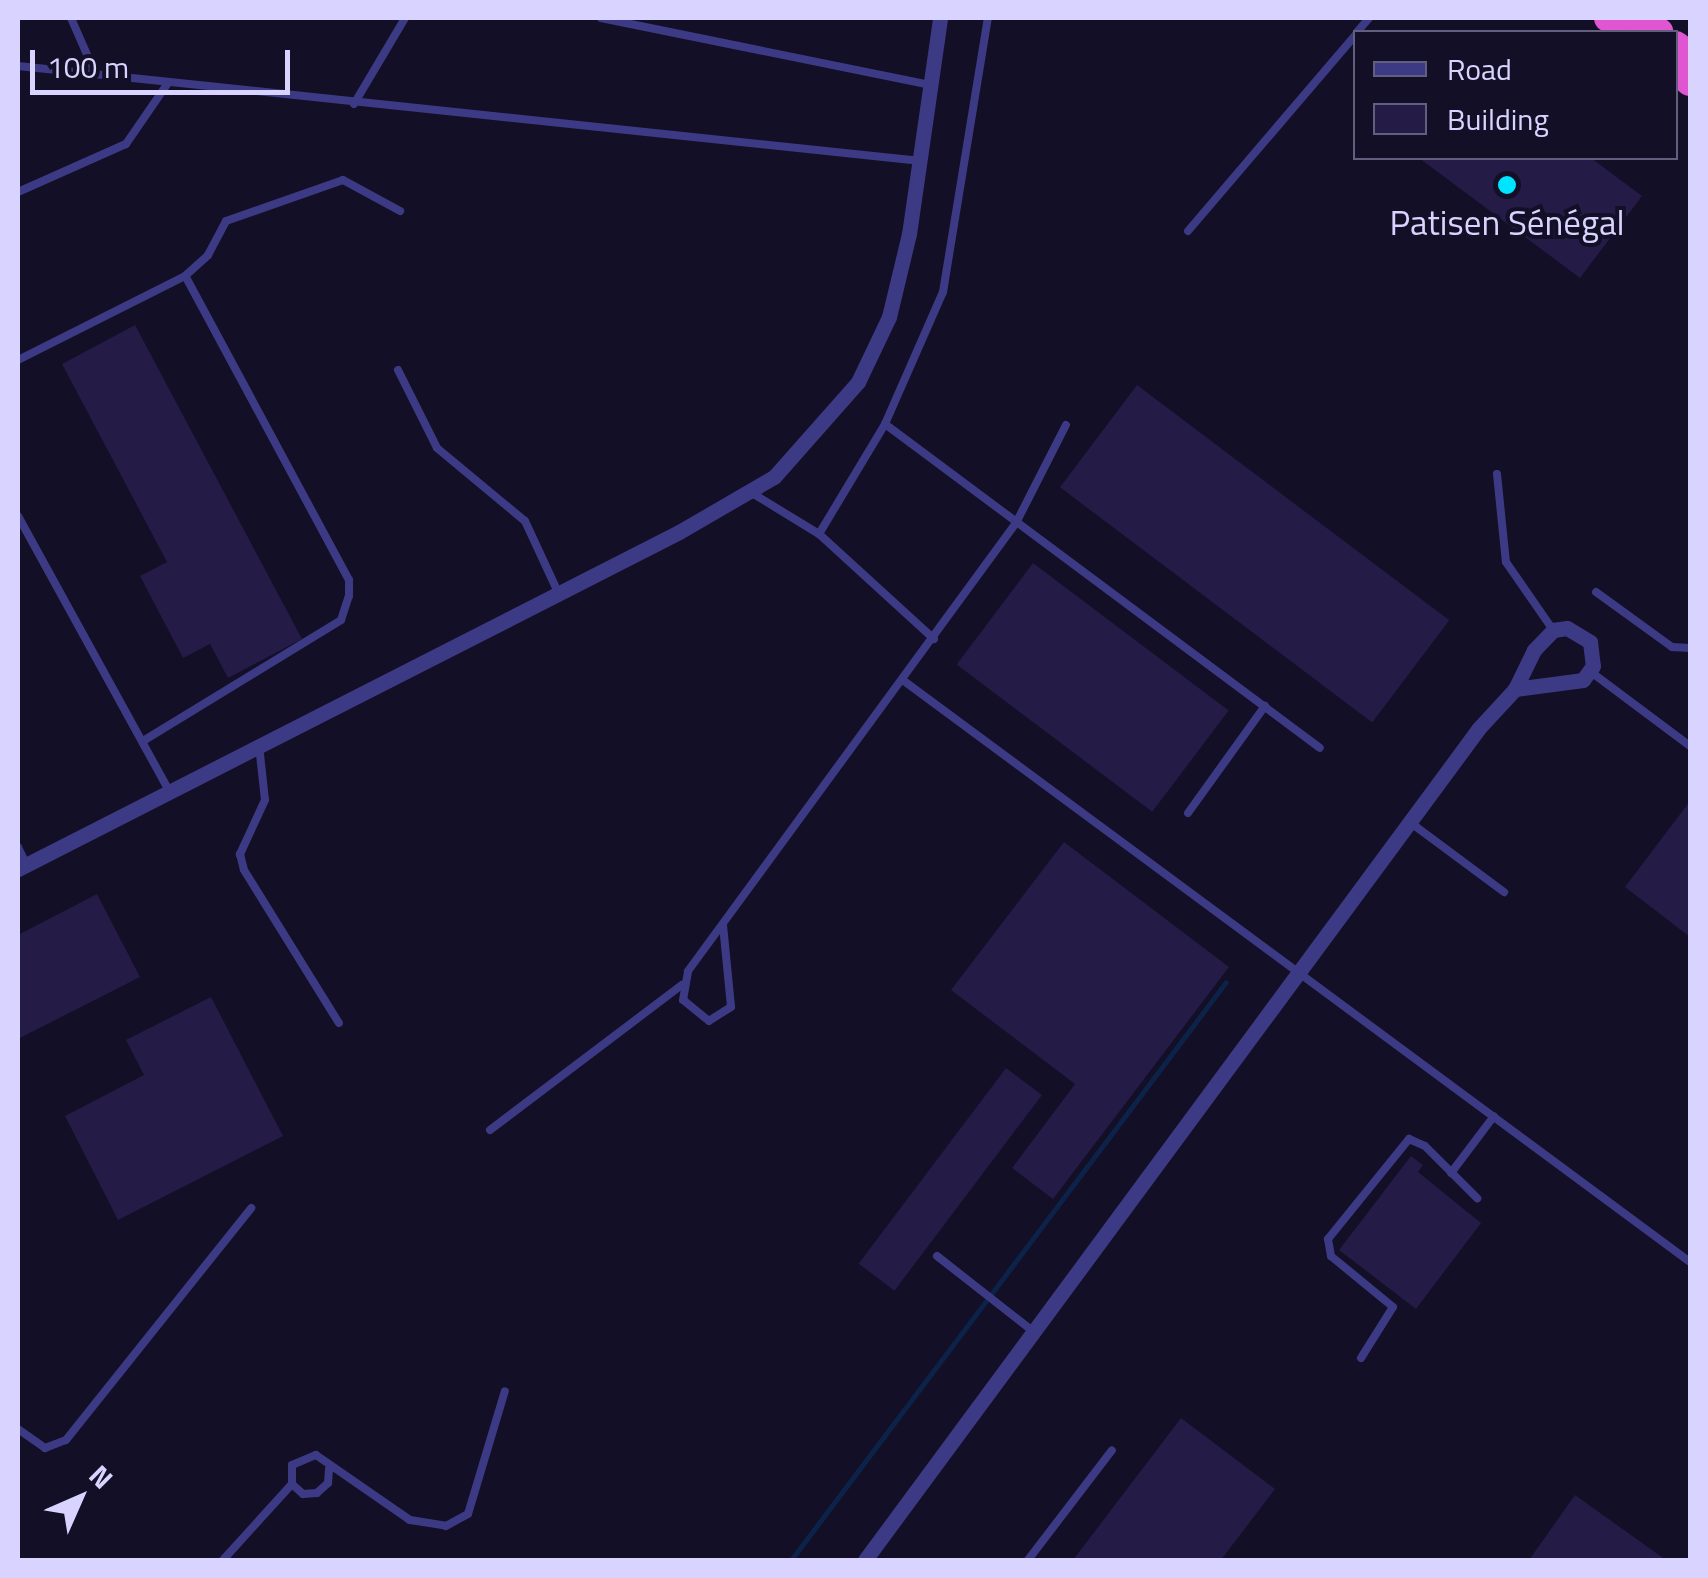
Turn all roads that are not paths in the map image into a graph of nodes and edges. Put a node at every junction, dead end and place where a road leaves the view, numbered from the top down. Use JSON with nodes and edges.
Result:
{"nodes":[{"id":1,"x":71,"y":18,"type":"edge"},
{"id":2,"x":405,"y":18,"type":"edge"},
{"id":3,"x":601,"y":18,"type":"edge"},
{"id":4,"x":940,"y":18,"type":"edge"},
{"id":5,"x":988,"y":18,"type":"edge"},
{"id":6,"x":1353,"y":37,"type":"edge"},
{"id":7,"x":18,"y":66,"type":"edge"},
{"id":8,"x":96,"y":75,"type":"junction"},
{"id":9,"x":168,"y":83,"type":"junction"},
{"id":10,"x":932,"y":85,"type":"junction"},
{"id":11,"x":354,"y":104,"type":"junction"},
{"id":12,"x":921,"y":161,"type":"junction"},
{"id":13,"x":18,"y":192,"type":"edge"},
{"id":14,"x":400,"y":211,"type":"dead end"},
{"id":15,"x":1188,"y":230,"type":"dead end"},
{"id":16,"x":185,"y":276,"type":"junction"},
{"id":17,"x":18,"y":360,"type":"edge"},
{"id":18,"x":398,"y":370,"type":"dead end"},
{"id":19,"x":884,"y":424,"type":"junction"},
{"id":20,"x":1066,"y":425,"type":"dead end"},
{"id":21,"x":1497,"y":474,"type":"dead end"},
{"id":22,"x":752,"y":492,"type":"junction"},
{"id":23,"x":18,"y":516,"type":"edge"},
{"id":24,"x":1016,"y":523,"type":"junction"},
{"id":25,"x":819,"y":534,"type":"junction"},
{"id":26,"x":558,"y":592,"type":"junction"},
{"id":27,"x":1596,"y":592,"type":"dead end"},
{"id":28,"x":1553,"y":630,"type":"junction"},
{"id":29,"x":934,"y":639,"type":"junction"},
{"id":30,"x":1690,"y":648,"type":"edge"},
{"id":31,"x":1591,"y":672,"type":"junction"},
{"id":32,"x":904,"y":681,"type":"junction"},
{"id":33,"x":1514,"y":690,"type":"junction"},
{"id":34,"x":1264,"y":706,"type":"junction"},
{"id":35,"x":143,"y":741,"type":"junction"},
{"id":36,"x":259,"y":745,"type":"junction"},
{"id":37,"x":1690,"y":746,"type":"edge"},
{"id":38,"x":1320,"y":748,"type":"dead end"},
{"id":39,"x":170,"y":792,"type":"junction"},
{"id":40,"x":1188,"y":813,"type":"dead end"},
{"id":41,"x":1410,"y":823,"type":"junction"},
{"id":42,"x":18,"y":847,"type":"edge"},
{"id":43,"x":22,"y":866,"type":"edge"},
{"id":44,"x":1504,"y":892,"type":"dead end"},
{"id":45,"x":722,"y":925,"type":"junction"},
{"id":46,"x":1298,"y":975,"type":"junction"},
{"id":47,"x":682,"y":985,"type":"junction"},
{"id":48,"x":339,"y":1022,"type":"dead end"},
{"id":49,"x":1494,"y":1116,"type":"junction"},
{"id":50,"x":490,"y":1130,"type":"dead end"},
{"id":51,"x":1451,"y":1173,"type":"junction"},
{"id":52,"x":1477,"y":1198,"type":"dead end"},
{"id":53,"x":251,"y":1208,"type":"dead end"},
{"id":54,"x":938,"y":1256,"type":"dead end"},
{"id":55,"x":1690,"y":1262,"type":"edge"},
{"id":56,"x":1034,"y":1332,"type":"junction"},
{"id":57,"x":1360,"y":1358,"type":"dead end"},
{"id":58,"x":505,"y":1391,"type":"dead end"},
{"id":59,"x":18,"y":1428,"type":"edge"},
{"id":60,"x":1112,"y":1450,"type":"dead end"},
{"id":61,"x":329,"y":1468,"type":"junction"},
{"id":62,"x":292,"y":1484,"type":"junction"},
{"id":63,"x":223,"y":1560,"type":"edge"},
{"id":64,"x":865,"y":1560,"type":"edge"},
{"id":65,"x":1028,"y":1560,"type":"edge"}],
"edges":[{"from":1,"to":8,"type":"lane"},
{"from":2,"to":11,"type":"lane"},
{"from":3,"to":10,"type":"lane"},
{"from":4,"to":10,"type":"street"},
{"from":5,"to":19,"type":"lane"},
{"from":6,"to":15,"type":"lane"},
{"from":7,"to":8,"type":"lane"},
{"from":8,"to":9,"type":"lane"},
{"from":9,"to":11,"type":"lane"},
{"from":9,"to":13,"type":"lane"},
{"from":10,"to":12,"type":"street"},
{"from":11,"to":12,"type":"lane"},
{"from":12,"to":22,"type":"street"},
{"from":14,"to":16,"type":"lane"},
{"from":16,"to":17,"type":"lane"},
{"from":16,"to":35,"type":"lane"},
{"from":18,"to":26,"type":"lane"},
{"from":19,"to":24,"type":"lane"},
{"from":19,"to":25,"type":"lane"},
{"from":20,"to":24,"type":"lane"},
{"from":21,"to":28,"type":"lane"},
{"from":22,"to":25,"type":"lane"},
{"from":22,"to":26,"type":"street"},
{"from":23,"to":35,"type":"lane"},
{"from":24,"to":29,"type":"lane"},
{"from":24,"to":34,"type":"lane"},
{"from":25,"to":29,"type":"lane"},
{"from":26,"to":36,"type":"street"},
{"from":27,"to":30,"type":"lane"},
{"from":28,"to":31,"type":"street"},
{"from":28,"to":33,"type":"street"},
{"from":29,"to":32,"type":"lane"},
{"from":31,"to":33,"type":"street"},
{"from":31,"to":37,"type":"lane"},
{"from":32,"to":45,"type":"lane"},
{"from":32,"to":46,"type":"lane"},
{"from":33,"to":41,"type":"street"},
{"from":34,"to":38,"type":"lane"},
{"from":34,"to":40,"type":"lane"},
{"from":35,"to":39,"type":"lane"},
{"from":36,"to":39,"type":"street"},
{"from":36,"to":48,"type":"lane"},
{"from":39,"to":43,"type":"street"},
{"from":41,"to":44,"type":"lane"},
{"from":41,"to":46,"type":"street"},
{"from":42,"to":43,"type":"lane"},
{"from":45,"to":47,"type":"lane"},
{"from":45,"to":47,"type":"lane"},
{"from":46,"to":49,"type":"lane"},
{"from":46,"to":56,"type":"street"},
{"from":47,"to":50,"type":"lane"},
{"from":49,"to":51,"type":"lane"},
{"from":49,"to":55,"type":"lane"},
{"from":51,"to":52,"type":"lane"},
{"from":51,"to":57,"type":"lane"},
{"from":53,"to":59,"type":"lane"},
{"from":54,"to":56,"type":"lane"},
{"from":56,"to":64,"type":"street"},
{"from":58,"to":61,"type":"lane"},
{"from":60,"to":65,"type":"lane"},
{"from":61,"to":62,"type":"lane"},
{"from":61,"to":62,"type":"lane"},
{"from":62,"to":63,"type":"lane"}]}
